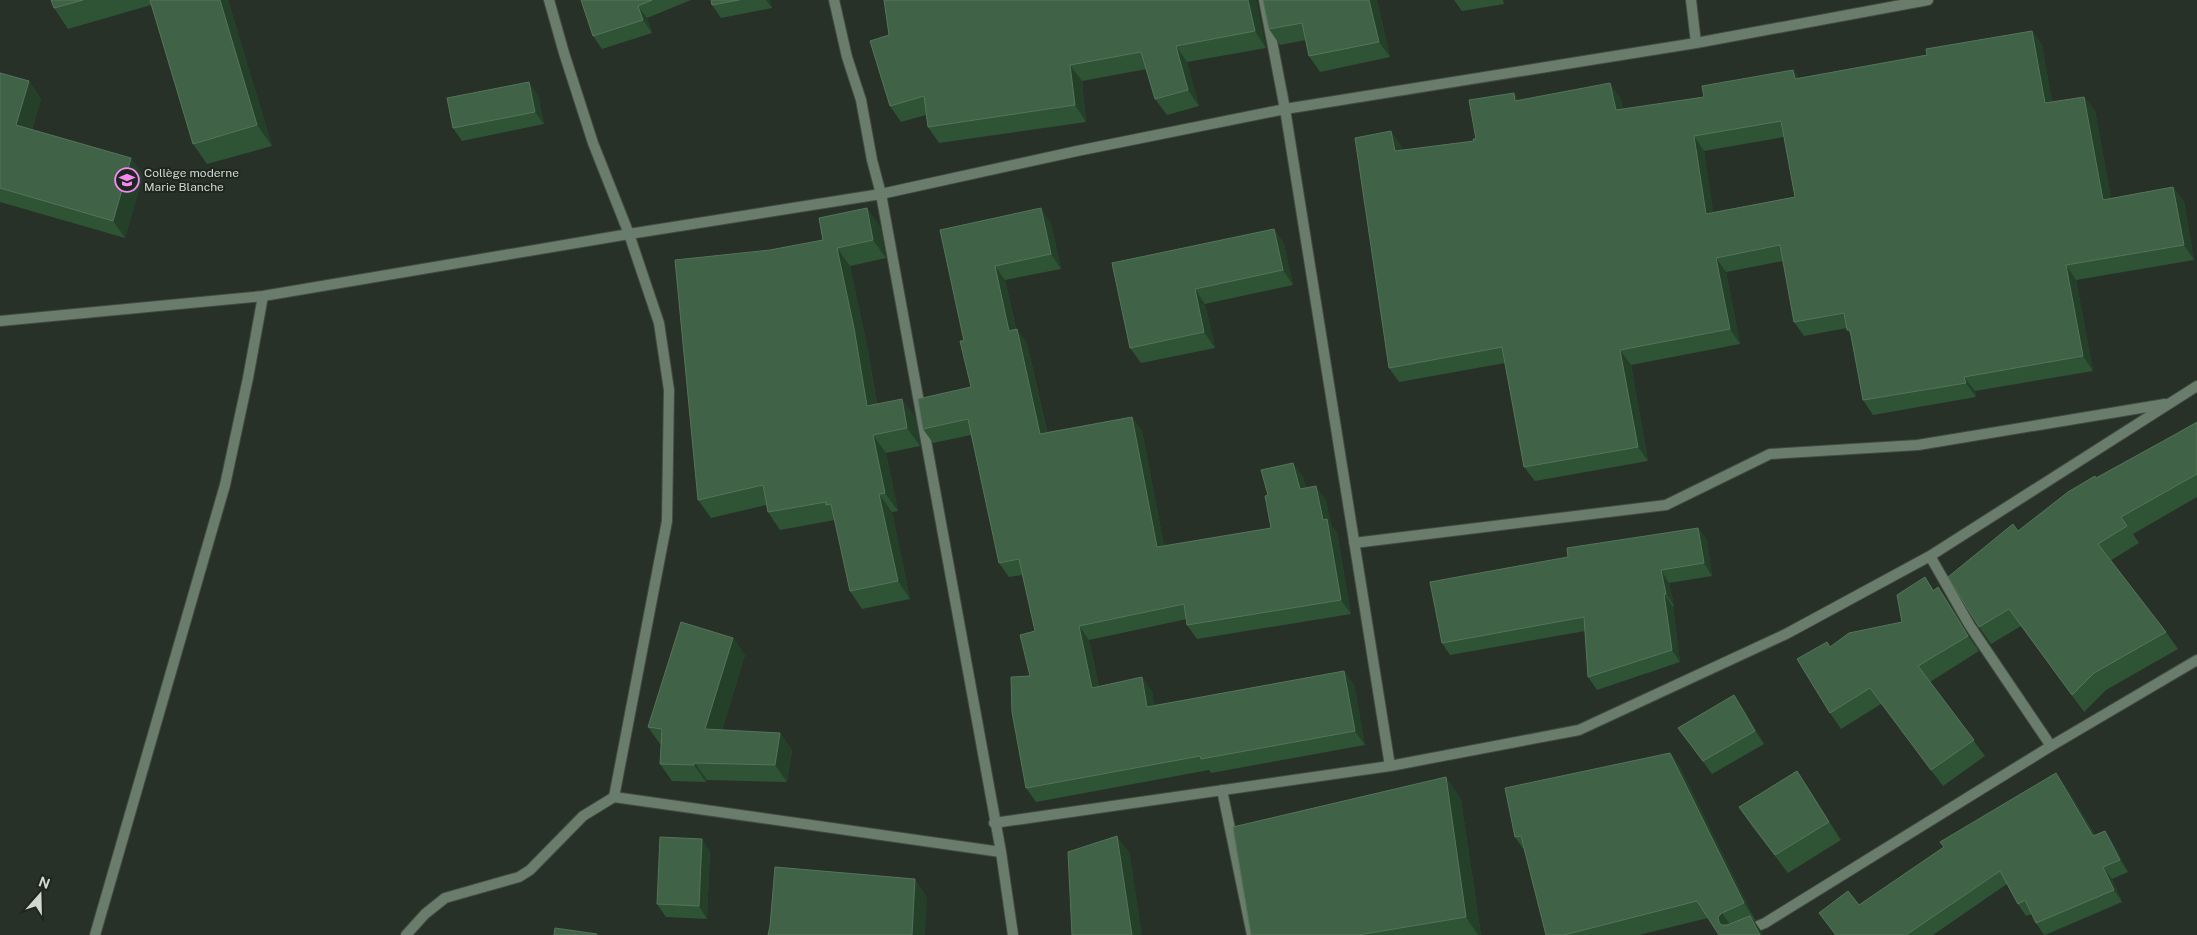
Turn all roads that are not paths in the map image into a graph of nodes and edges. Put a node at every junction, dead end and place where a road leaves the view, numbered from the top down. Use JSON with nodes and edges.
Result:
{"nodes":[{"id":1,"x":550,"y":0,"type":"edge"},
{"id":2,"x":834,"y":0,"type":"edge"},
{"id":3,"x":1264,"y":0,"type":"edge"},
{"id":4,"x":1691,"y":0,"type":"edge"},
{"id":5,"x":1928,"y":0,"type":"edge"},
{"id":6,"x":1696,"y":43,"type":"junction"},
{"id":7,"x":1285,"y":109,"type":"junction"},
{"id":8,"x":881,"y":194,"type":"junction"},
{"id":9,"x":629,"y":234,"type":"junction"},
{"id":10,"x":263,"y":296,"type":"junction"},
{"id":11,"x":0,"y":321,"type":"edge"},
{"id":12,"x":2197,"y":386,"type":"edge"},
{"id":13,"x":2170,"y":403,"type":"junction"},
{"id":14,"x":1354,"y":543,"type":"junction"},
{"id":15,"x":1930,"y":556,"type":"junction"},
{"id":16,"x":2197,"y":660,"type":"edge"},
{"id":17,"x":2051,"y":746,"type":"junction"},
{"id":18,"x":1390,"y":766,"type":"junction"},
{"id":19,"x":1222,"y":790,"type":"junction"},
{"id":20,"x":614,"y":797,"type":"junction"},
{"id":21,"x":994,"y":823,"type":"junction"},
{"id":22,"x":1001,"y":852,"type":"junction"},
{"id":23,"x":96,"y":935,"type":"edge"},
{"id":24,"x":406,"y":935,"type":"edge"},
{"id":25,"x":1014,"y":935,"type":"edge"},
{"id":26,"x":1252,"y":935,"type":"edge"},
{"id":27,"x":1736,"y":935,"type":"edge"}],
"edges":[{"from":1,"to":9,"type":"street"},
{"from":2,"to":8,"type":"street"},
{"from":3,"to":7,"type":"street"},
{"from":4,"to":6,"type":"street"},
{"from":5,"to":6,"type":"street"},
{"from":6,"to":7,"type":"street"},
{"from":7,"to":8,"type":"street"},
{"from":7,"to":14,"type":"street"},
{"from":8,"to":9,"type":"street"},
{"from":8,"to":21,"type":"street"},
{"from":9,"to":10,"type":"street"},
{"from":9,"to":20,"type":"street"},
{"from":10,"to":11,"type":"street"},
{"from":10,"to":23,"type":"street"},
{"from":12,"to":13,"type":"street"},
{"from":13,"to":14,"type":"street"},
{"from":13,"to":15,"type":"street"},
{"from":14,"to":18,"type":"street"},
{"from":15,"to":17,"type":"street"},
{"from":15,"to":18,"type":"street"},
{"from":16,"to":17,"type":"street"},
{"from":17,"to":27,"type":"street"},
{"from":18,"to":19,"type":"street"},
{"from":19,"to":21,"type":"street"},
{"from":19,"to":26,"type":"street"},
{"from":20,"to":22,"type":"street"},
{"from":20,"to":24,"type":"street"},
{"from":21,"to":22,"type":"street"},
{"from":22,"to":25,"type":"street"}]}
